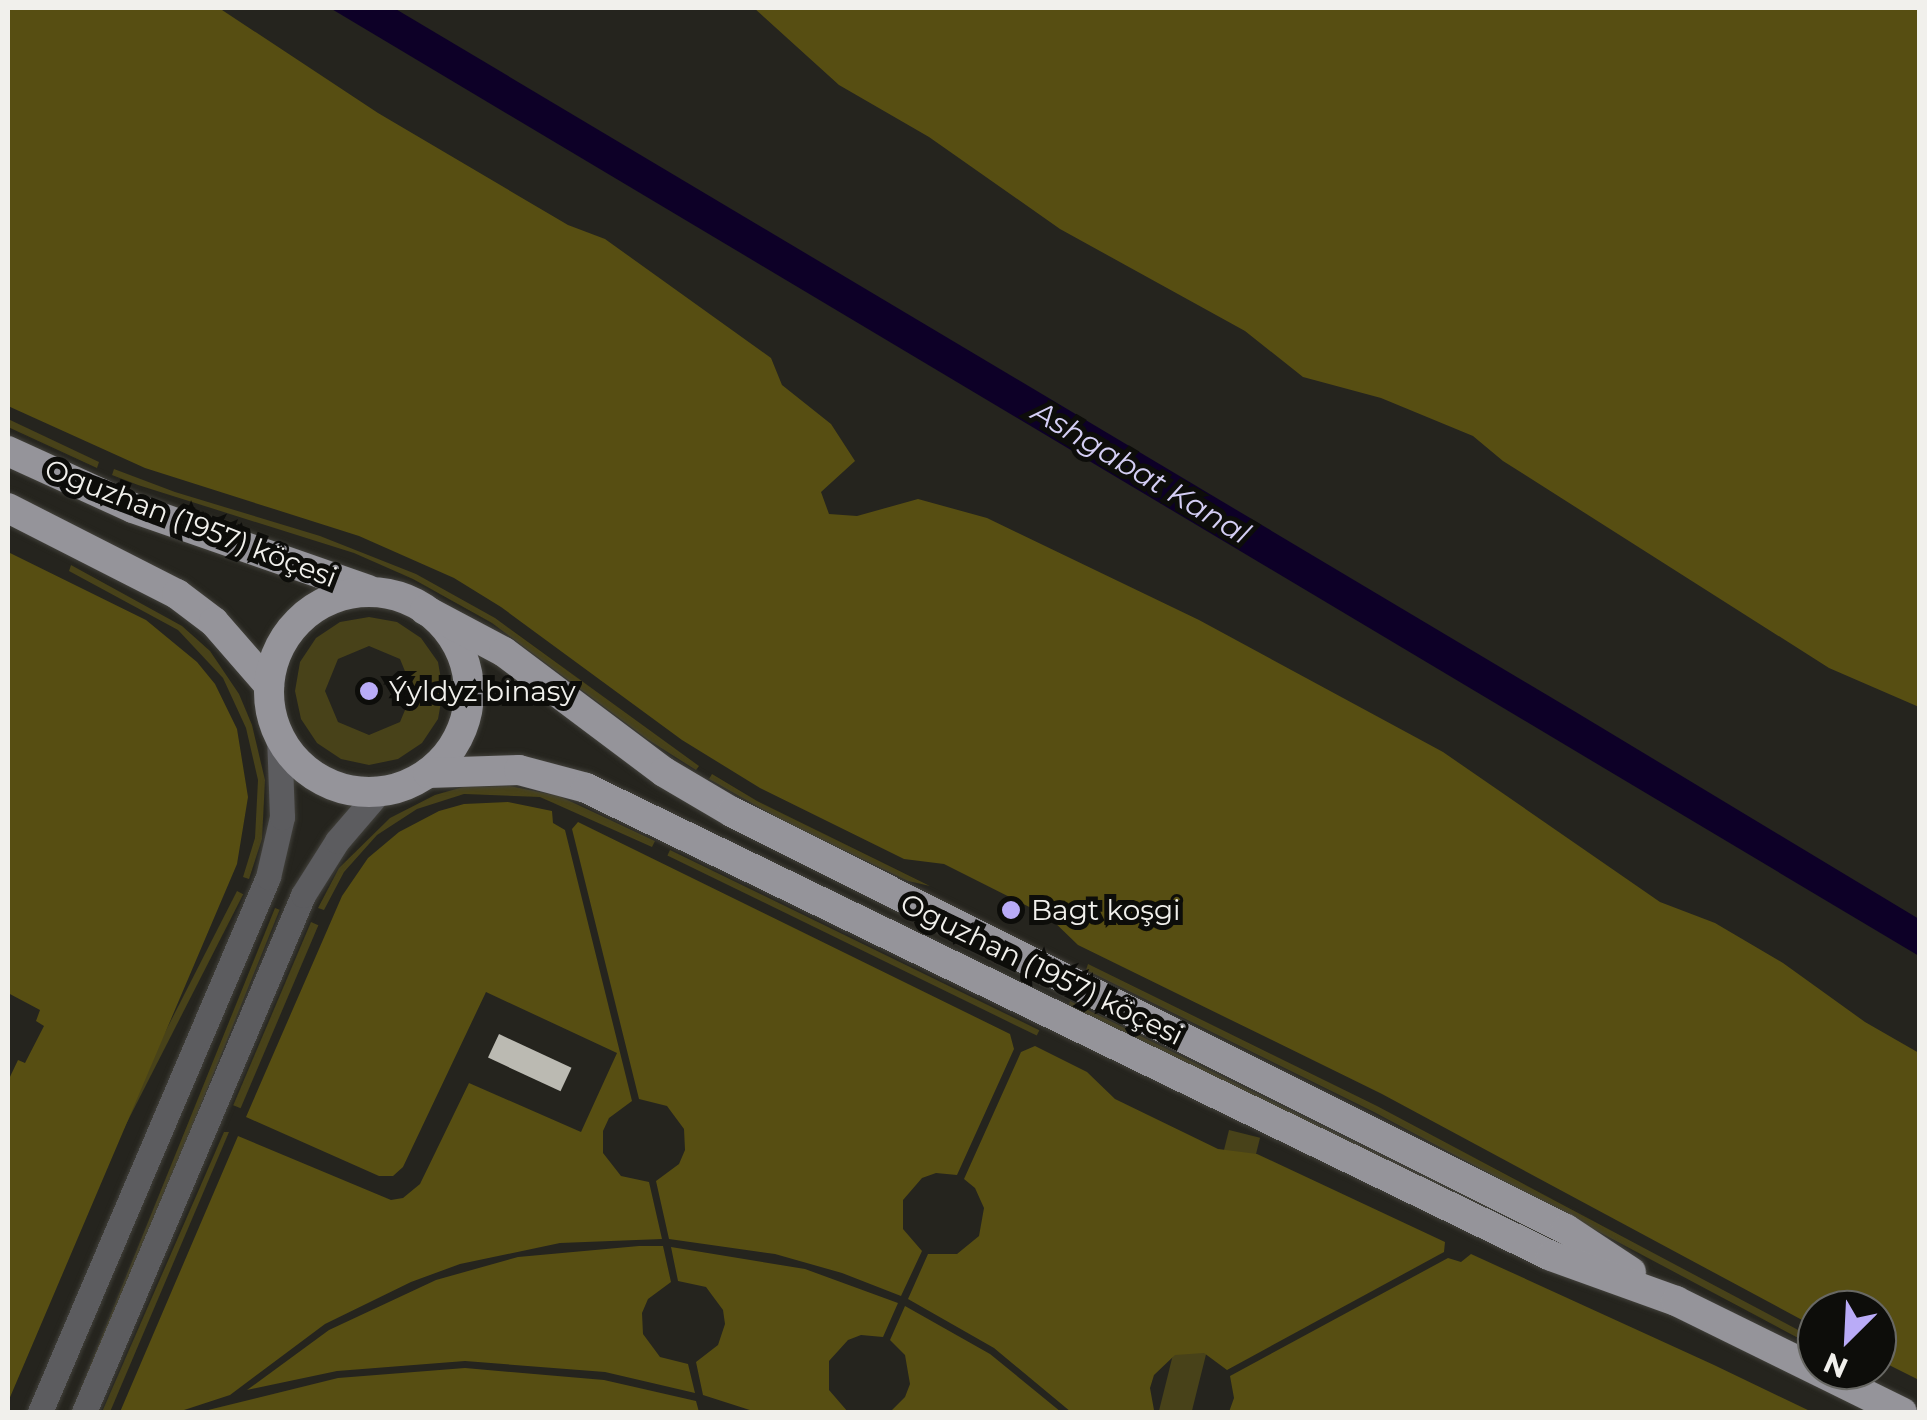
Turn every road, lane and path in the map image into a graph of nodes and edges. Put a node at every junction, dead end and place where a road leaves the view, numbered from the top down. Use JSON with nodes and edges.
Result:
{"nodes":[{"id":1,"x":8,"y":452,"type":"edge"},
{"id":2,"x":8,"y":508,"type":"edge"},
{"id":3,"x":376,"y":592,"type":"junction"},
{"id":4,"x":425,"y":610,"type":"junction"},
{"id":5,"x":269,"y":685,"type":"junction"},
{"id":6,"x":279,"y":736,"type":"junction"},
{"id":7,"x":428,"y":773,"type":"junction"},
{"id":8,"x":380,"y":791,"type":"junction"},
{"id":9,"x":1676,"y":1301,"type":"junction"},
{"id":10,"x":40,"y":1412,"type":"edge"},
{"id":11,"x":84,"y":1412,"type":"edge"},
{"id":12,"x":1902,"y":1412,"type":"edge"}],
"edges":[{"from":1,"to":3,"type":"main road","name":"Oguzhan (1957) köçesi"},
{"from":2,"to":5,"type":"main road","name":"Oguzhan (1957) köçesi"},
{"from":3,"to":4,"type":"main road","name":"Oguzhan (1957) köçesi"},
{"from":3,"to":5,"type":"main road","name":"Oguzhan (1957) köçesi"},
{"from":4,"to":7,"type":"main road","name":"Oguzhan (1957) köçesi"},
{"from":4,"to":9,"type":"main road","name":"Oguzhan (1957) köçesi"},
{"from":5,"to":6,"type":"main road"},
{"from":6,"to":8,"type":"main road","name":"Oguzhan (1957) köçesi"},
{"from":6,"to":10,"type":"street"},
{"from":7,"to":8,"type":"main road","name":"Oguzhan (1957) köçesi"},
{"from":7,"to":9,"type":"main road","name":"Oguzhan (1957) köçesi"},
{"from":8,"to":11,"type":"street"},
{"from":9,"to":12,"type":"main road","name":"Oguzhan (1957) köçesi"}]}
